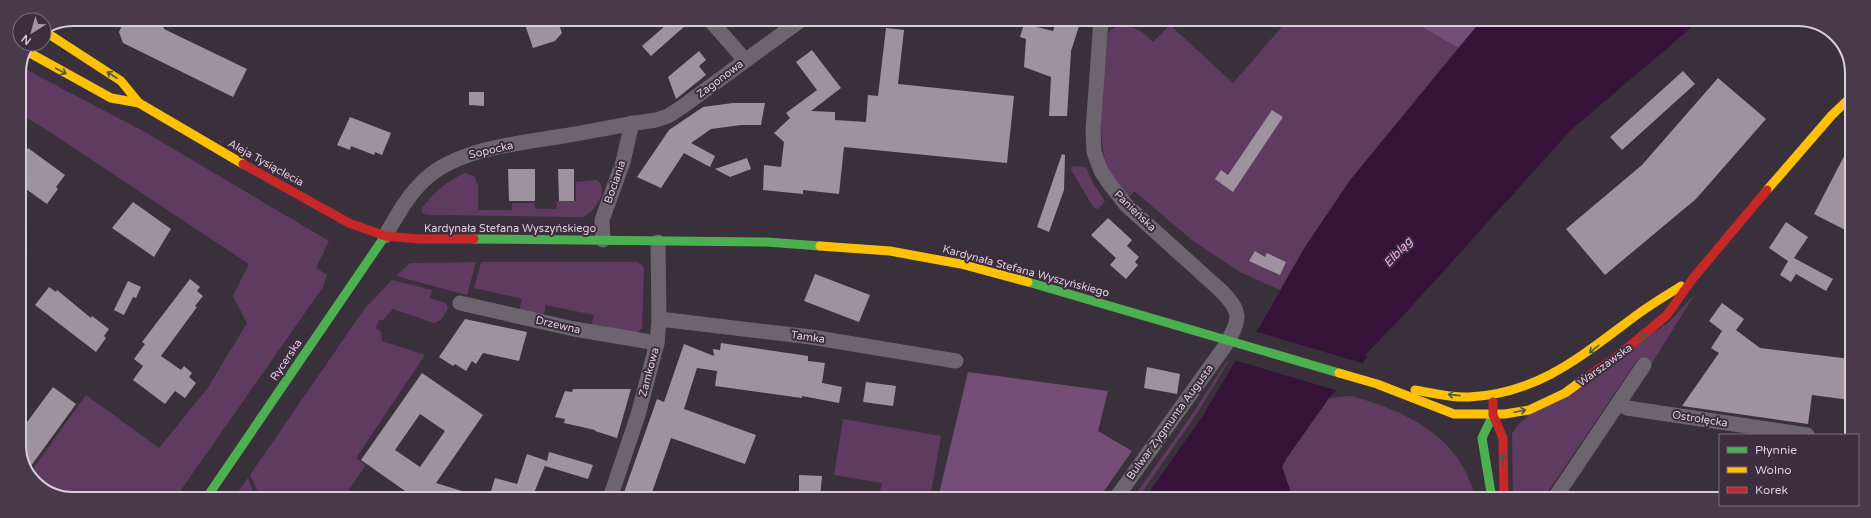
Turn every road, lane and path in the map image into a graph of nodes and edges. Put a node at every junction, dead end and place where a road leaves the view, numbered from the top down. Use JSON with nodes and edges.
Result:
{"nodes":[{"id":1,"x":715,"y":26,"type":"edge"},
{"id":2,"x":793,"y":26,"type":"edge"},
{"id":3,"x":1101,"y":26,"type":"edge"},
{"id":4,"x":52,"y":36,"type":"edge"},
{"id":5,"x":31,"y":54,"type":"edge"},
{"id":6,"x":745,"y":60,"type":"junction"},
{"id":7,"x":139,"y":103,"type":"junction"},
{"id":8,"x":1845,"y":103,"type":"edge"},
{"id":9,"x":632,"y":123,"type":"junction"},
{"id":10,"x":385,"y":236,"type":"junction"},
{"id":11,"x":603,"y":240,"type":"junction"},
{"id":12,"x":658,"y":242,"type":"junction"},
{"id":13,"x":1694,"y":277,"type":"junction"},
{"id":14,"x":460,"y":303,"type":"dead end"},
{"id":15,"x":659,"y":319,"type":"junction"},
{"id":16,"x":1219,"y":341,"type":"junction"},
{"id":17,"x":657,"y":343,"type":"junction"},
{"id":18,"x":956,"y":361,"type":"dead end"},
{"id":19,"x":1644,"y":365,"type":"dead end"},
{"id":20,"x":1377,"y":384,"type":"junction"},
{"id":21,"x":1493,"y":395,"type":"junction"},
{"id":22,"x":1619,"y":402,"type":"junction"},
{"id":23,"x":1454,"y":414,"type":"junction"},
{"id":24,"x":1493,"y":415,"type":"junction"},
{"id":25,"x":1465,"y":424,"type":"dead end"},
{"id":26,"x":1800,"y":434,"type":"edge"},
{"id":27,"x":210,"y":492,"type":"edge"},
{"id":28,"x":612,"y":492,"type":"edge"},
{"id":29,"x":1120,"y":492,"type":"edge"},
{"id":30,"x":1491,"y":492,"type":"edge"},
{"id":31,"x":1504,"y":492,"type":"edge"},
{"id":32,"x":1559,"y":492,"type":"edge"}],
"edges":[{"from":1,"to":6,"type":"street"},
{"from":2,"to":6,"type":"street","name":"Zagonowa"},
{"from":3,"to":16,"type":"street","name":"Panieńska"},
{"from":7,"to":4,"type":"main road","name":"Aleja Tysiąclecia","one_way":true},
{"from":5,"to":7,"type":"main road","name":"Aleja Tysiąclecia","one_way":true},
{"from":6,"to":9,"type":"street","name":"Zagonowa"},
{"from":7,"to":10,"type":"main road","name":"Aleja Tysiąclecia"},
{"from":8,"to":13,"type":"main road","name":"Warszawska"},
{"from":9,"to":10,"type":"street","name":"Sopocka"},
{"from":9,"to":11,"type":"street","name":"Bociania"},
{"from":10,"to":11,"type":"main road","name":"Kardynała Stefana Wyszyńskiego"},
{"from":10,"to":27,"type":"main road","name":"Rycerska"},
{"from":11,"to":12,"type":"main road","name":"Kardynała Stefana Wyszyńskiego"},
{"from":12,"to":15,"type":"street","name":"Zamkowa"},
{"from":12,"to":16,"type":"main road","name":"Kardynała Stefana Wyszyńskiego"},
{"from":13,"to":21,"type":"main road","name":"Warszawska","one_way":true},
{"from":24,"to":13,"type":"main road","name":"Warszawska","one_way":true},
{"from":14,"to":17,"type":"street","name":"Drzewna"},
{"from":15,"to":17,"type":"street","name":"Zamkowa"},
{"from":15,"to":18,"type":"street","name":"Tamka"},
{"from":16,"to":20,"type":"main road","name":"Kardynała Stefana Wyszyńskiego"},
{"from":16,"to":29,"type":"street","name":"Bulwar Zygmunta Augusta"},
{"from":17,"to":28,"type":"street","name":"Zamkowa"},
{"from":19,"to":22,"type":"street","name":"Warszawska"},
{"from":21,"to":20,"type":"main road","name":"Warszawska","one_way":true},
{"from":20,"to":23,"type":"main road","name":"Warszawska"},
{"from":21,"to":24,"type":"main road"},
{"from":22,"to":26,"type":"street","name":"Ostrołęcka"},
{"from":22,"to":32,"type":"street","name":"Warszawska"},
{"from":23,"to":24,"type":"main road","name":"Warszawska"},
{"from":23,"to":25,"type":"main road","name":"Warszawska"},
{"from":24,"to":30,"type":"main road"},
{"from":31,"to":24,"type":"main road","one_way":true}]}
